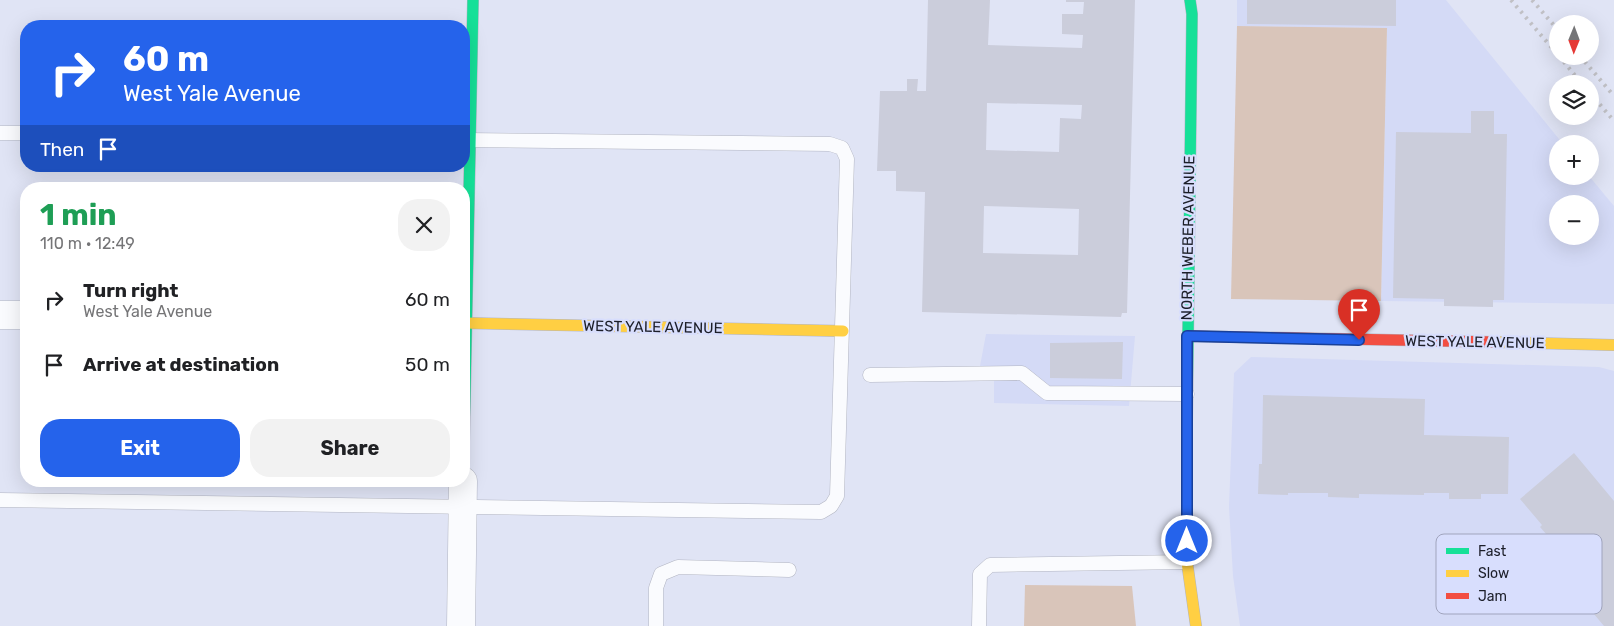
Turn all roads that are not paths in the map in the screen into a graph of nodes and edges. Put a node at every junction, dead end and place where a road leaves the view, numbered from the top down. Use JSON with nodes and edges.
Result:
{"nodes":[{"id":1,"x":473,"y":0,"type":"edge"},
{"id":2,"x":1190,"y":0,"type":"edge"},
{"id":3,"x":470,"y":70,"type":"edge"},
{"id":4,"x":0,"y":133,"type":"edge"},
{"id":5,"x":20,"y":134,"type":"edge"},
{"id":6,"x":470,"y":140,"type":"edge"},
{"id":7,"x":0,"y":315,"type":"edge"},
{"id":8,"x":20,"y":315,"type":"edge"},
{"id":9,"x":470,"y":323,"type":"edge"},
{"id":10,"x":843,"y":331,"type":"junction"},
{"id":11,"x":1187,"y":336,"type":"junction"},
{"id":12,"x":1614,"y":345,"type":"edge"},
{"id":13,"x":870,"y":375,"type":"dead end"},
{"id":14,"x":1187,"y":394,"type":"junction"},
{"id":15,"x":463,"y":494,"type":"edge"},
{"id":16,"x":0,"y":500,"type":"edge"},
{"id":17,"x":1187,"y":562,"type":"junction"},
{"id":18,"x":789,"y":570,"type":"dead end"},
{"id":19,"x":461,"y":626,"type":"edge"},
{"id":20,"x":656,"y":626,"type":"edge"},
{"id":21,"x":979,"y":626,"type":"edge"},
{"id":22,"x":1196,"y":626,"type":"edge"}],
"edges":[{"from":1,"to":3,"type":"street"},
{"from":2,"to":11,"type":"street","name":"NORTH WEBER AVENUE"},
{"from":4,"to":5,"type":"lane"},
{"from":6,"to":10,"type":"lane"},
{"from":7,"to":8,"type":"street"},
{"from":9,"to":10,"type":"street","name":"WEST YALE AVENUE"},
{"from":10,"to":15,"type":"lane"},
{"from":11,"to":12,"type":"street","name":"WEST YALE AVENUE"},
{"from":11,"to":14,"type":"street","name":"NORTH WEBER AVENUE"},
{"from":13,"to":14,"type":"lane"},
{"from":14,"to":17,"type":"street","name":"NORTH WEBER AVENUE"},
{"from":15,"to":16,"type":"lane"},
{"from":15,"to":19,"type":"street"},
{"from":17,"to":21,"type":"lane"},
{"from":17,"to":22,"type":"street","name":"NORTH WEBER AVENUE"},
{"from":18,"to":20,"type":"lane"}]}
